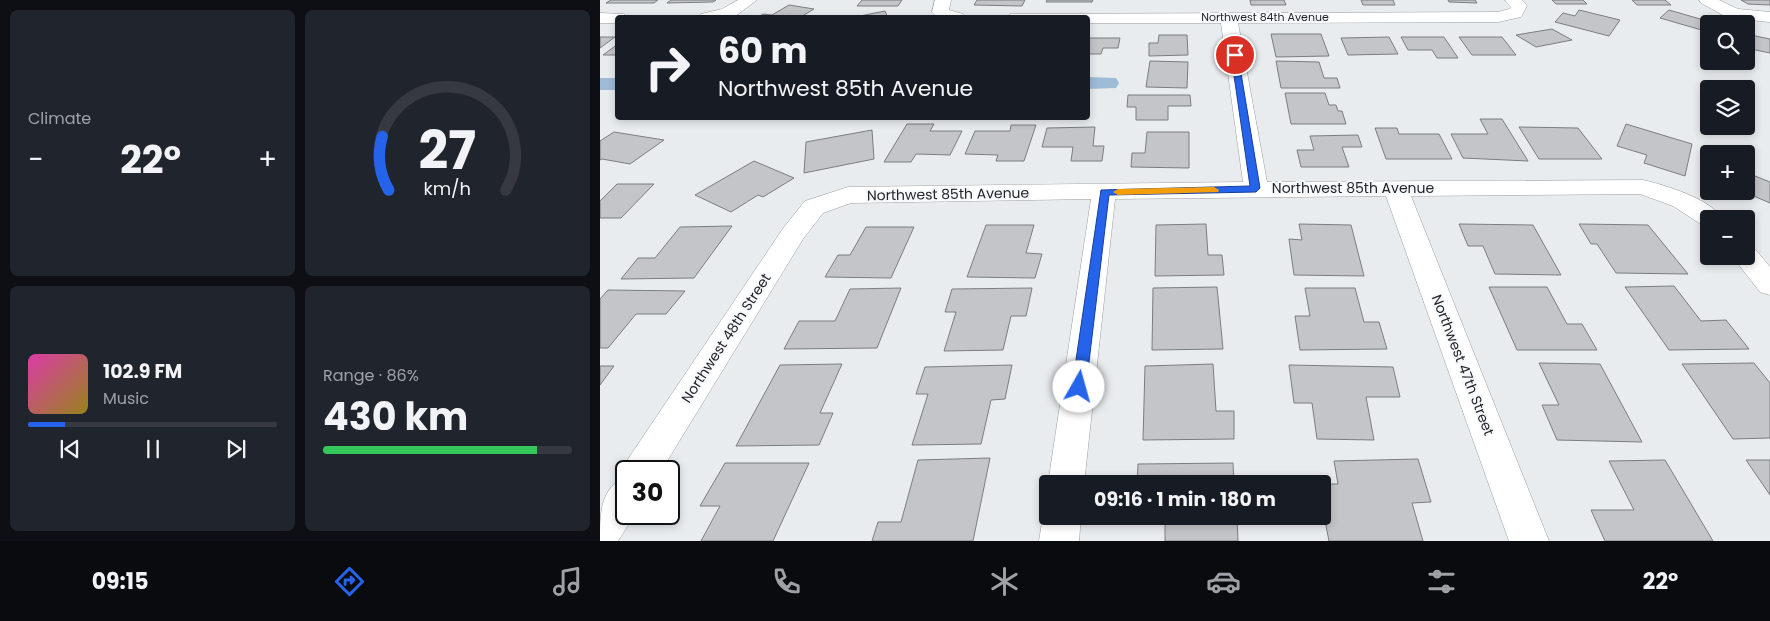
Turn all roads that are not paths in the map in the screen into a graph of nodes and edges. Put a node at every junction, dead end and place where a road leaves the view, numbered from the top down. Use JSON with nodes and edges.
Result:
{"nodes":[{"id":1,"x":749,"y":0,"type":"edge"},
{"id":2,"x":1134,"y":0,"type":"edge"},
{"id":3,"x":1325,"y":0,"type":"edge"},
{"id":4,"x":1707,"y":0,"type":"edge"},
{"id":5,"x":942,"y":6,"type":"edge"},
{"id":6,"x":1514,"y":7,"type":"edge"},
{"id":7,"x":720,"y":15,"type":"edge"},
{"id":8,"x":953,"y":15,"type":"edge"},
{"id":9,"x":1331,"y":16,"type":"junction"},
{"id":10,"x":1090,"y":17,"type":"edge"},
{"id":11,"x":1131,"y":17,"type":"junction"},
{"id":12,"x":1229,"y":17,"type":"junction"},
{"id":13,"x":1770,"y":17,"type":"edge"},
{"id":14,"x":600,"y":18,"type":"edge"},
{"id":15,"x":615,"y":18,"type":"edge"},
{"id":16,"x":1256,"y":188,"type":"junction"},
{"id":17,"x":1396,"y":188,"type":"junction"},
{"id":18,"x":1104,"y":192,"type":"junction"},
{"id":19,"x":814,"y":207,"type":"joint"},
{"id":20,"x":1700,"y":212,"type":"edge"},
{"id":21,"x":1753,"y":265,"type":"edge"},
{"id":22,"x":1770,"y":285,"type":"edge"},
{"id":23,"x":648,"y":460,"type":"edge"},
{"id":24,"x":1067,"y":475,"type":"edge"},
{"id":25,"x":615,"y":511,"type":"edge"},
{"id":26,"x":1061,"y":525,"type":"edge"},
{"id":27,"x":600,"y":535,"type":"edge"},
{"id":28,"x":1059,"y":541,"type":"edge"},
{"id":29,"x":1529,"y":541,"type":"edge"}],
"edges":[{"from":1,"to":7,"type":"street"},
{"from":2,"to":11,"type":"street"},
{"from":3,"to":9,"type":"street"},
{"from":4,"to":13,"type":"street"},
{"from":5,"to":8,"type":"street"},
{"from":6,"to":9,"type":"street","name":"Northwest 84th Avenue"},
{"from":9,"to":12,"type":"street","name":"Northwest 84th Avenue"},
{"from":10,"to":11,"type":"street","name":"Northwest 84th Avenue"},
{"from":11,"to":12,"type":"street","name":"Northwest 84th Avenue"},
{"from":12,"to":16,"type":"street"},
{"from":14,"to":15,"type":"street"},
{"from":16,"to":17,"type":"street","name":"Northwest 85th Avenue"},
{"from":16,"to":18,"type":"street","name":"Northwest 85th Avenue"},
{"from":17,"to":20,"type":"street","name":"Northwest 85th Avenue"},
{"from":17,"to":29,"type":"street","name":"Northwest 47th Street"},
{"from":18,"to":19,"type":"street","name":"Northwest 85th Avenue"},
{"from":18,"to":24,"type":"street"},
{"from":19,"to":23,"type":"street","name":"Northwest 48th Street"},
{"from":21,"to":22,"type":"street"},
{"from":25,"to":27,"type":"street"},
{"from":26,"to":28,"type":"street"}]}
